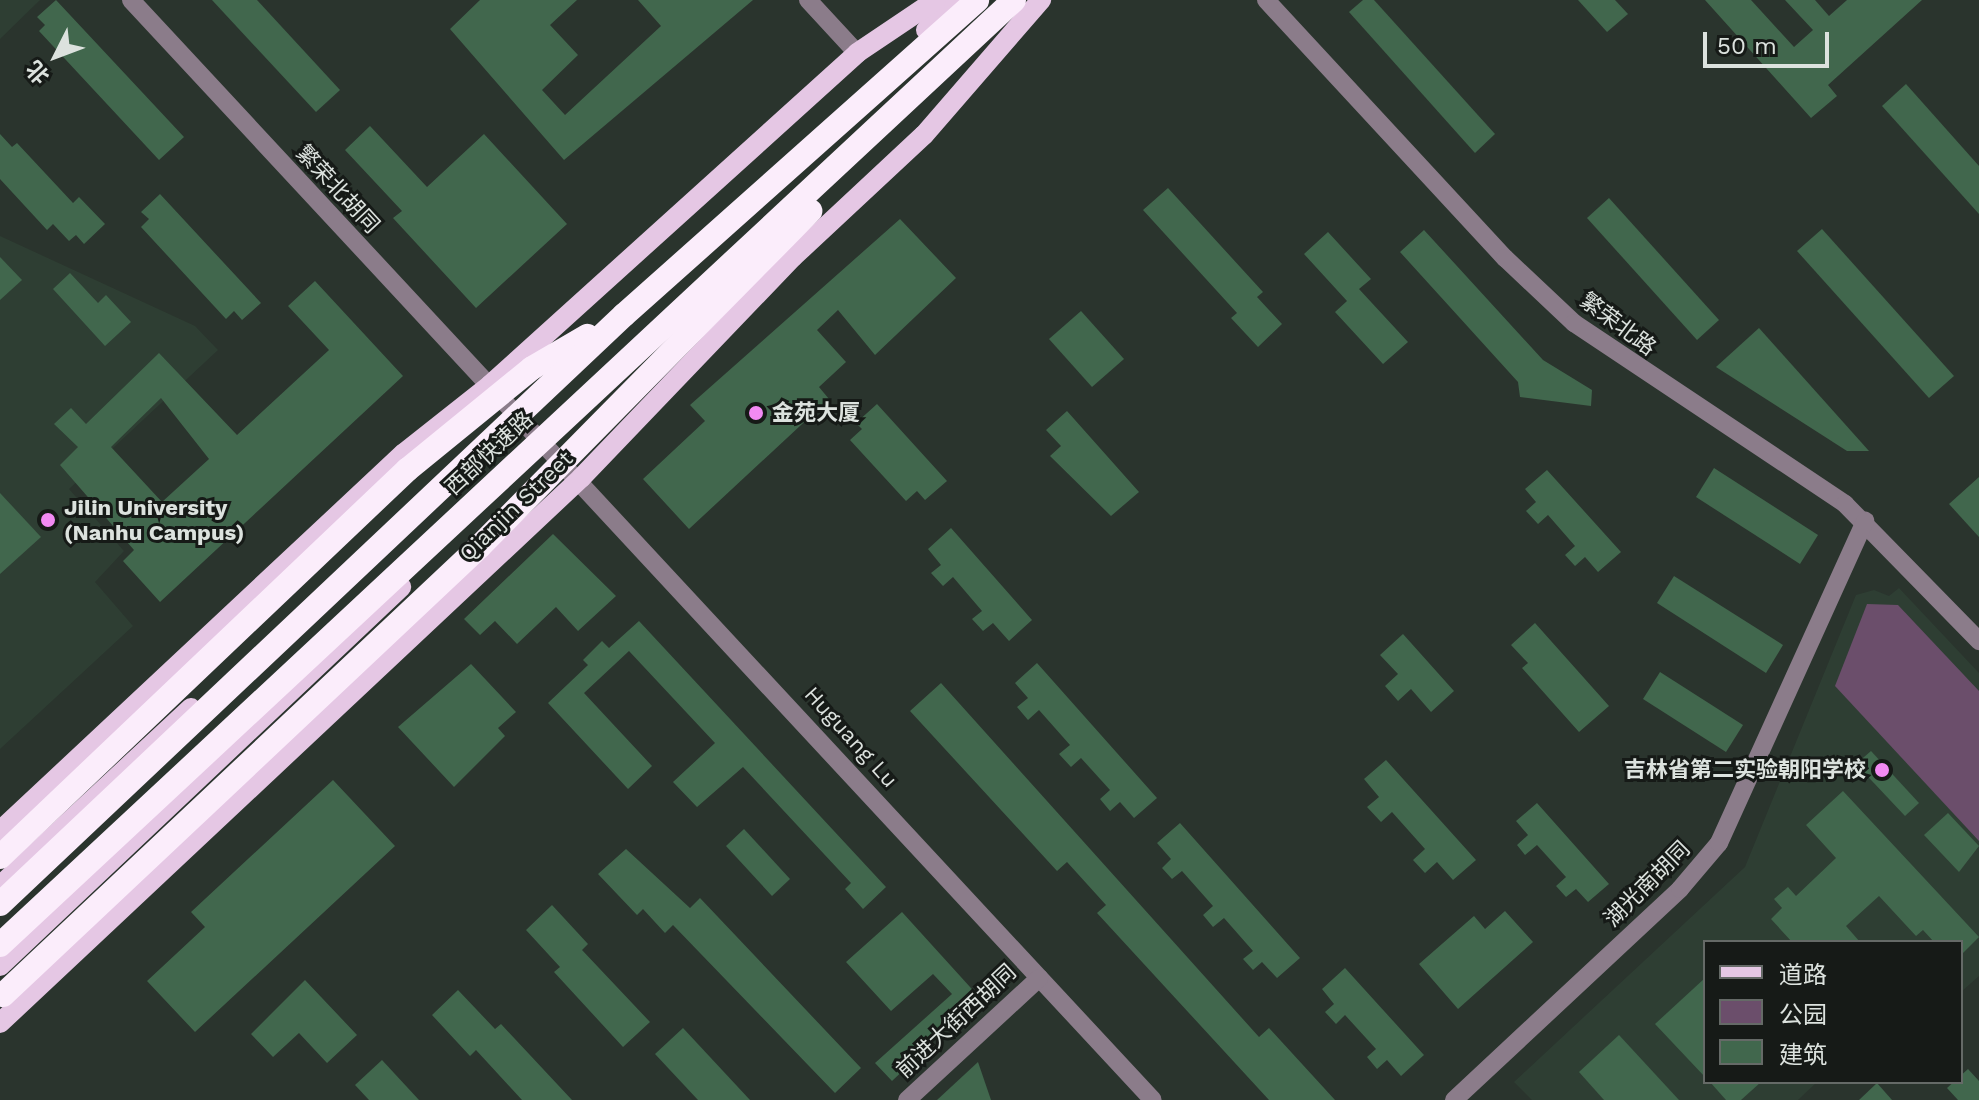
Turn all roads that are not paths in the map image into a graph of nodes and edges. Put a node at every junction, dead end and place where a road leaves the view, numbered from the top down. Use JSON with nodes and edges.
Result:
{"nodes":[{"id":1,"x":131,"y":0,"type":"edge"},
{"id":2,"x":808,"y":0,"type":"edge"},
{"id":3,"x":936,"y":0,"type":"edge"},
{"id":4,"x":958,"y":0,"type":"edge"},
{"id":5,"x":977,"y":0,"type":"edge"},
{"id":6,"x":1014,"y":0,"type":"edge"},
{"id":7,"x":1038,"y":0,"type":"edge"},
{"id":8,"x":1266,"y":0,"type":"edge"},
{"id":9,"x":857,"y":53,"type":"junction"},
{"id":10,"x":949,"y":61,"type":"junction"},
{"id":11,"x":624,"y":315,"type":"junction"},
{"id":12,"x":490,"y":385,"type":"junction"},
{"id":13,"x":512,"y":408,"type":"junction"},
{"id":14,"x":549,"y":446,"type":"junction"},
{"id":15,"x":581,"y":478,"type":"junction"},
{"id":16,"x":1865,"y":521,"type":"junction"},
{"id":17,"x":1979,"y":641,"type":"edge"},
{"id":18,"x":0,"y":831,"type":"edge"},
{"id":19,"x":0,"y":857,"type":"edge"},
{"id":20,"x":0,"y":886,"type":"edge"},
{"id":21,"x":0,"y":904,"type":"edge"},
{"id":22,"x":0,"y":945,"type":"edge"},
{"id":23,"x":0,"y":966,"type":"edge"},
{"id":24,"x":1039,"y":978,"type":"junction"},
{"id":25,"x":3,"y":995,"type":"dead end"},
{"id":26,"x":0,"y":1023,"type":"edge"},
{"id":27,"x":907,"y":1100,"type":"edge"},
{"id":28,"x":1153,"y":1100,"type":"edge"},
{"id":29,"x":1454,"y":1100,"type":"edge"}],
"edges":[{"from":1,"to":12,"type":"street","name":"繁荣北胡同"},
{"from":2,"to":9,"type":"street"},
{"from":3,"to":9,"type":"main road"},
{"from":4,"to":13,"type":"main road"},
{"from":5,"to":11,"type":"highway","name":"西部快速路","bridge":true},
{"from":6,"to":10,"type":"highway","name":"西部快速路","bridge":true},
{"from":7,"to":14,"type":"main road","name":"Qianjin Street"},
{"from":7,"to":15,"type":"main road","name":"Qianjin Street"},
{"from":8,"to":16,"type":"street","name":"繁荣北路"},
{"from":9,"to":12,"type":"main road"},
{"from":10,"to":22,"type":"highway","name":"西部快速路","bridge":true},
{"from":10,"to":25,"type":"highway","bridge":true},
{"from":11,"to":19,"type":"highway","bridge":true},
{"from":11,"to":21,"type":"highway","name":"西部快速路","bridge":true},
{"from":12,"to":13,"type":"street","name":"繁荣北胡同"},
{"from":12,"to":18,"type":"main road"},
{"from":13,"to":14,"type":"street","name":"Huguang Lu"},
{"from":13,"to":20,"type":"main road"},
{"from":14,"to":15,"type":"street","name":"Huguang Lu"},
{"from":14,"to":23,"type":"main road","name":"Qianjin Street"},
{"from":15,"to":24,"type":"street","name":"Huguang Lu"},
{"from":15,"to":26,"type":"main road","name":"Qianjin Street"},
{"from":16,"to":17,"type":"street","name":"繁荣北路"},
{"from":16,"to":29,"type":"street","name":"湖光南胡同"},
{"from":24,"to":27,"type":"street","name":"前进大街西胡同"},
{"from":24,"to":28,"type":"street","name":"Huguang Lu"}]}
